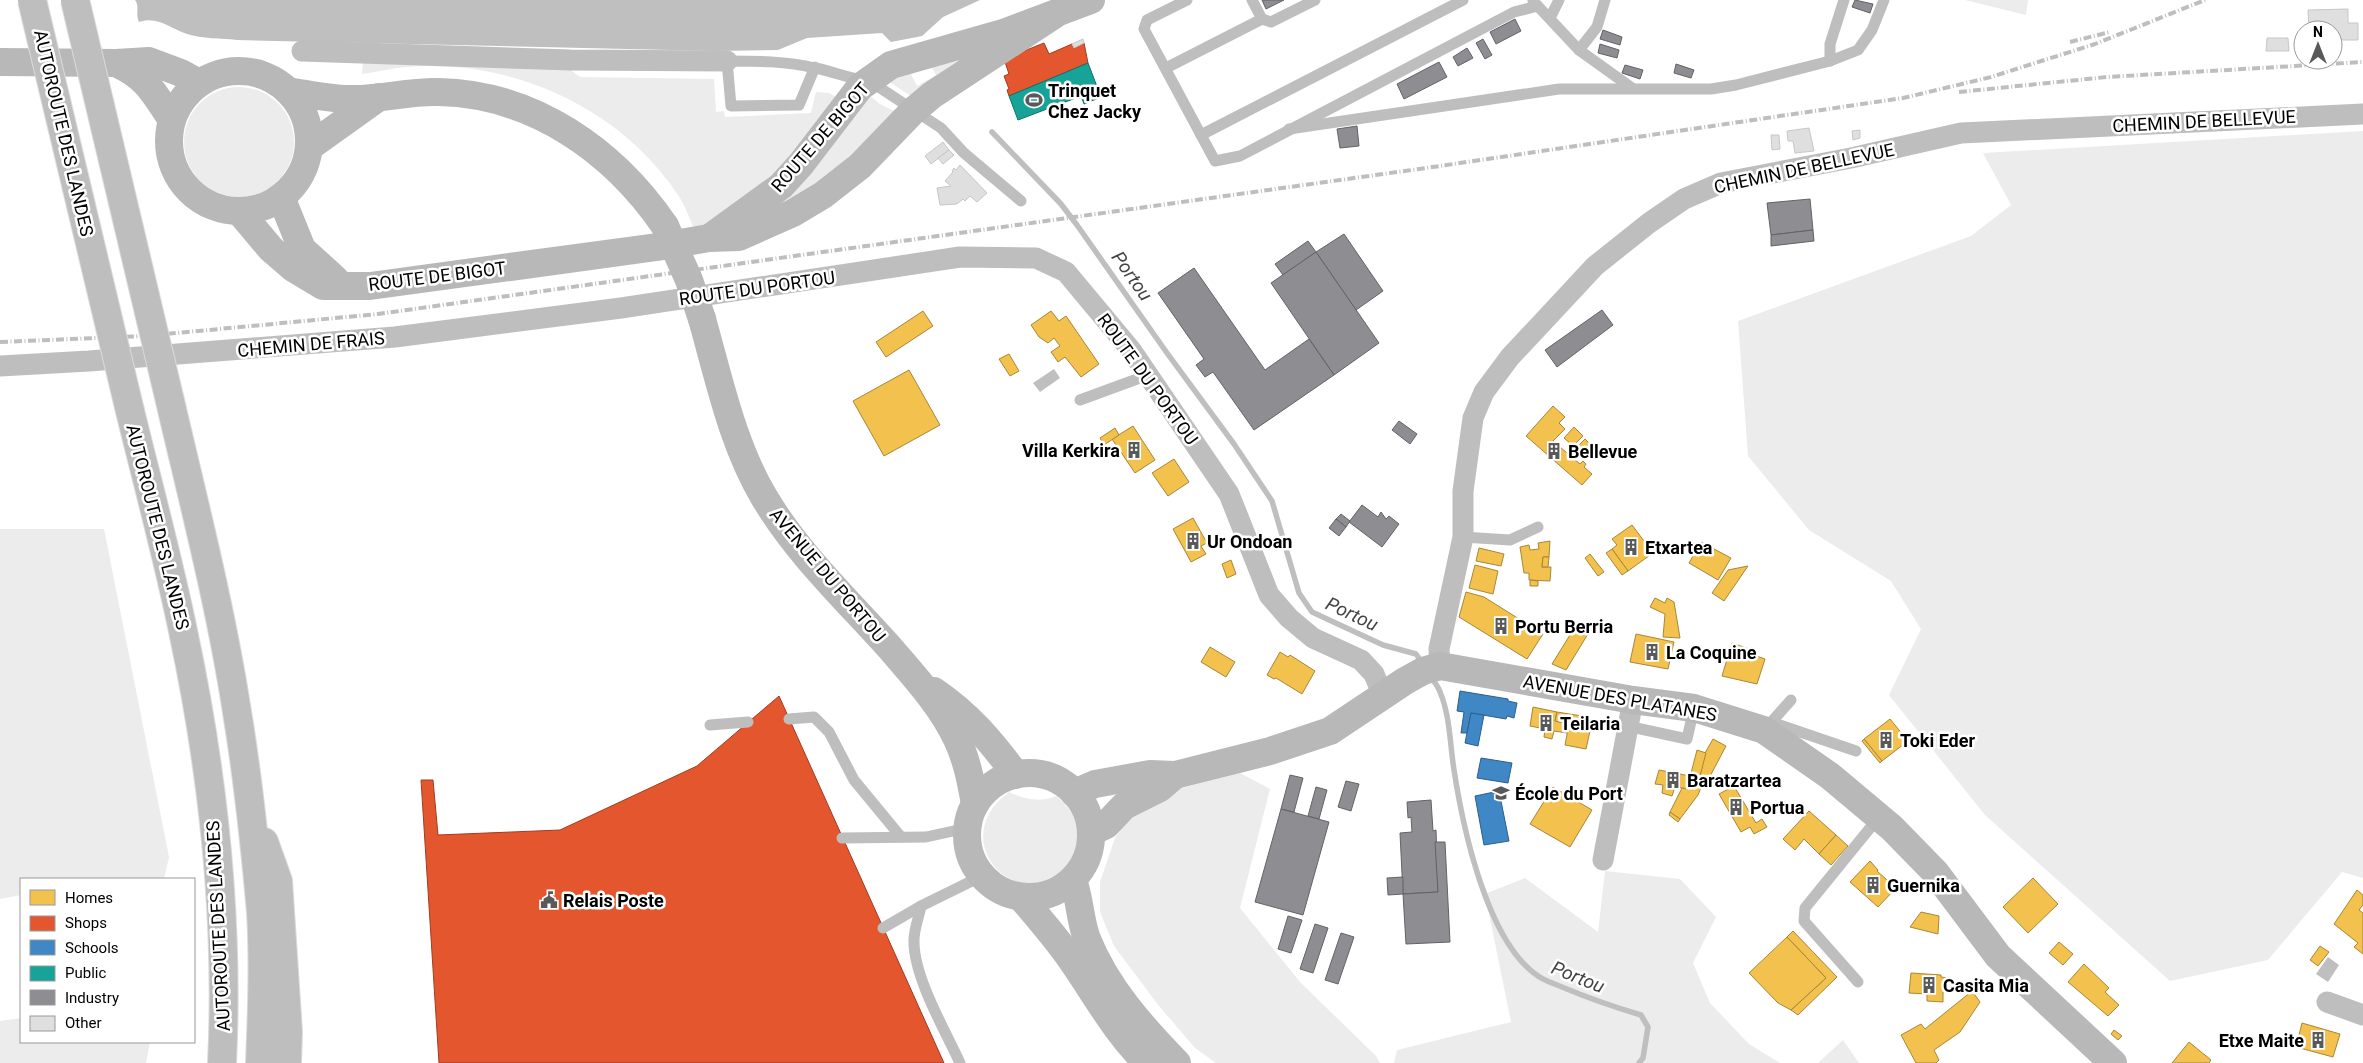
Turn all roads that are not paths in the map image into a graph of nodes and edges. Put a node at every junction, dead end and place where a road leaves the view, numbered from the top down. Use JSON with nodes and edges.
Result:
{"nodes":[{"id":1,"x":32,"y":0,"type":"edge"},
{"id":2,"x":75,"y":0,"type":"edge"},
{"id":3,"x":1091,"y":0,"type":"edge"},
{"id":4,"x":1187,"y":0,"type":"edge"},
{"id":5,"x":1252,"y":0,"type":"edge"},
{"id":6,"x":1315,"y":0,"type":"edge"},
{"id":7,"x":1463,"y":0,"type":"edge"},
{"id":8,"x":1559,"y":0,"type":"edge"},
{"id":9,"x":1605,"y":0,"type":"edge"},
{"id":10,"x":1844,"y":0,"type":"edge"},
{"id":11,"x":1884,"y":0,"type":"edge"},
{"id":12,"x":1535,"y":3,"type":"edge"},
{"id":13,"x":1054,"y":15,"type":"junction"},
{"id":14,"x":1262,"y":18,"type":"junction"},
{"id":15,"x":1550,"y":18,"type":"junction"},
{"id":16,"x":1579,"y":50,"type":"junction"},
{"id":17,"x":302,"y":52,"type":"dead end"},
{"id":18,"x":726,"y":61,"type":"junction"},
{"id":19,"x":1830,"y":61,"type":"junction"},
{"id":20,"x":0,"y":62,"type":"edge"},
{"id":21,"x":116,"y":63,"type":"junction"},
{"id":22,"x":815,"y":67,"type":"junction"},
{"id":23,"x":1166,"y":68,"type":"junction"},
{"id":24,"x":868,"y":80,"type":"junction"},
{"id":25,"x":199,"y":83,"type":"junction"},
{"id":26,"x":1632,"y":88,"type":"junction"},
{"id":27,"x":288,"y":91,"type":"junction"},
{"id":28,"x":379,"y":97,"type":"junction"},
{"id":29,"x":913,"y":111,"type":"junction"},
{"id":30,"x":2363,"y":114,"type":"edge"},
{"id":31,"x":172,"y":120,"type":"junction"},
{"id":32,"x":1289,"y":129,"type":"junction"},
{"id":33,"x":1201,"y":135,"type":"junction"},
{"id":34,"x":309,"y":147,"type":"junction"},
{"id":35,"x":281,"y":197,"type":"junction"},
{"id":36,"x":1020,"y":202,"type":"dead end"},
{"id":37,"x":239,"y":211,"type":"junction"},
{"id":38,"x":709,"y":238,"type":"junction"},
{"id":39,"x":344,"y":286,"type":"junction"},
{"id":40,"x":621,"y":308,"type":"joint"},
{"id":41,"x":0,"y":366,"type":"edge"},
{"id":42,"x":1148,"y":375,"type":"junction"},
{"id":43,"x":1080,"y":400,"type":"dead end"},
{"id":44,"x":1538,"y":527,"type":"dead end"},
{"id":45,"x":1463,"y":537,"type":"junction"},
{"id":46,"x":1440,"y":666,"type":"junction"},
{"id":47,"x":919,"y":681,"type":"junction"},
{"id":48,"x":1383,"y":696,"type":"junction"},
{"id":49,"x":1633,"y":700,"type":"junction"},
{"id":50,"x":1792,"y":700,"type":"dead end"},
{"id":51,"x":1694,"y":708,"type":"junction"},
{"id":52,"x":789,"y":719,"type":"dead end"},
{"id":53,"x":748,"y":722,"type":"dead end"},
{"id":54,"x":710,"y":725,"type":"dead end"},
{"id":55,"x":1627,"y":726,"type":"junction"},
{"id":56,"x":1768,"y":726,"type":"junction"},
{"id":57,"x":1856,"y":752,"type":"dead end"},
{"id":58,"x":1016,"y":775,"type":"junction"},
{"id":59,"x":1175,"y":775,"type":"junction"},
{"id":60,"x":1074,"y":793,"type":"junction"},
{"id":61,"x":251,"y":807,"type":"junction"},
{"id":62,"x":971,"y":816,"type":"junction"},
{"id":63,"x":1879,"y":817,"type":"junction"},
{"id":64,"x":1091,"y":832,"type":"junction"},
{"id":65,"x":901,"y":837,"type":"junction"},
{"id":66,"x":842,"y":838,"type":"dead end"},
{"id":67,"x":1603,"y":860,"type":"dead end"},
{"id":68,"x":982,"y":876,"type":"junction"},
{"id":69,"x":1073,"y":880,"type":"junction"},
{"id":70,"x":1021,"y":897,"type":"junction"},
{"id":71,"x":921,"y":906,"type":"junction"},
{"id":72,"x":883,"y":928,"type":"dead end"},
{"id":73,"x":1858,"y":982,"type":"dead end"},
{"id":74,"x":2327,"y":1002,"type":"dead end"},
{"id":75,"x":2363,"y":1015,"type":"edge"},
{"id":76,"x":222,"y":1063,"type":"edge"},
{"id":77,"x":260,"y":1063,"type":"edge"},
{"id":78,"x":287,"y":1063,"type":"edge"},
{"id":79,"x":960,"y":1063,"type":"edge"},
{"id":80,"x":1147,"y":1063,"type":"edge"},
{"id":81,"x":1177,"y":1063,"type":"edge"},
{"id":82,"x":2113,"y":1063,"type":"edge"}],
"edges":[{"from":1,"to":76,"type":"highway","name":"AUTOROUTE DES LANDES","bridge":true},
{"from":2,"to":61,"type":"highway","bridge":true},
{"from":3,"to":13,"type":"main road","name":"ROUTE DE BIGOT"},
{"from":4,"to":23,"type":"lane"},
{"from":5,"to":14,"type":"lane"},
{"from":6,"to":14,"type":"lane"},
{"from":7,"to":33,"type":"lane"},
{"from":8,"to":15,"type":"lane"},
{"from":9,"to":16,"type":"lane"},
{"from":10,"to":19,"type":"lane"},
{"from":11,"to":19,"type":"lane"},
{"from":12,"to":15,"type":"lane"},
{"from":12,"to":32,"type":"lane"},
{"from":13,"to":24,"type":"main road","name":"ROUTE DE BIGOT"},
{"from":13,"to":29,"type":"main road","name":"ROUTE DE BIGOT"},
{"from":14,"to":23,"type":"lane"},
{"from":15,"to":16,"type":"lane"},
{"from":16,"to":26,"type":"lane"},
{"from":17,"to":18,"type":"street"},
{"from":18,"to":22,"type":"lane"},
{"from":18,"to":22,"type":"lane"},
{"from":19,"to":26,"type":"lane"},
{"from":20,"to":21,"type":"main road"},
{"from":21,"to":25,"type":"main road"},
{"from":21,"to":31,"type":"main road"},
{"from":22,"to":24,"type":"lane"},
{"from":23,"to":33,"type":"lane"},
{"from":24,"to":29,"type":"lane"},
{"from":24,"to":38,"type":"main road","name":"ROUTE DE BIGOT"},
{"from":25,"to":27,"type":"main road"},
{"from":25,"to":31,"type":"main road"},
{"from":26,"to":32,"type":"lane"},
{"from":27,"to":28,"type":"main road","name":"AVENUE DU PORTOU"},
{"from":27,"to":34,"type":"main road"},
{"from":28,"to":34,"type":"main road"},
{"from":28,"to":47,"type":"main road","name":"AVENUE DU PORTOU","bridge":true},
{"from":29,"to":36,"type":"lane"},
{"from":29,"to":38,"type":"main road","name":"ROUTE DE BIGOT"},
{"from":30,"to":45,"type":"street","name":"CHEMIN DE BELLEVUE"},
{"from":31,"to":37,"type":"main road"},
{"from":32,"to":33,"type":"lane"},
{"from":34,"to":35,"type":"main road"},
{"from":35,"to":37,"type":"main road"},
{"from":35,"to":39,"type":"main road","name":"ROUTE DE BIGOT"},
{"from":37,"to":39,"type":"main road","name":"ROUTE DE BIGOT"},
{"from":38,"to":39,"type":"main road","name":"ROUTE DE BIGOT"},
{"from":40,"to":41,"type":"street","name":"CHEMIN DE FRAIS"},
{"from":40,"to":42,"type":"street","name":"ROUTE DU PORTOU"},
{"from":42,"to":43,"type":"lane"},
{"from":42,"to":48,"type":"street","name":"ROUTE DU PORTOU"},
{"from":44,"to":45,"type":"lane"},
{"from":45,"to":46,"type":"street","name":"CHEMIN DE BELLEVUE"},
{"from":46,"to":48,"type":"main road"},
{"from":46,"to":49,"type":"main road","name":"AVENUE DES PLATANES"},
{"from":47,"to":58,"type":"main road","name":"AVENUE DU PORTOU"},
{"from":47,"to":62,"type":"main road","name":"AVENUE DU PORTOU"},
{"from":48,"to":59,"type":"main road"},
{"from":49,"to":51,"type":"main road","name":"AVENUE DES PLATANES"},
{"from":49,"to":55,"type":"street"},
{"from":50,"to":56,"type":"lane"},
{"from":51,"to":55,"type":"lane"},
{"from":51,"to":56,"type":"main road","name":"AVENUE DES PLATANES"},
{"from":52,"to":65,"type":"lane"},
{"from":53,"to":54,"type":"lane"},
{"from":55,"to":67,"type":"street"},
{"from":56,"to":57,"type":"lane"},
{"from":56,"to":63,"type":"main road","name":"AVENUE DES PLATANES"},
{"from":58,"to":60,"type":"main road"},
{"from":58,"to":62,"type":"main road"},
{"from":59,"to":60,"type":"main road"},
{"from":59,"to":64,"type":"main road"},
{"from":60,"to":64,"type":"main road"},
{"from":61,"to":77,"type":"highway"},
{"from":61,"to":78,"type":"highway"},
{"from":62,"to":65,"type":"lane"},
{"from":62,"to":68,"type":"main road"},
{"from":63,"to":73,"type":"lane"},
{"from":63,"to":82,"type":"main road","name":"AVENUE DES PLATANES"},
{"from":64,"to":69,"type":"main road"},
{"from":65,"to":66,"type":"lane"},
{"from":68,"to":70,"type":"main road"},
{"from":68,"to":71,"type":"lane"},
{"from":69,"to":70,"type":"main road"},
{"from":69,"to":81,"type":"main road"},
{"from":70,"to":80,"type":"main road"},
{"from":71,"to":72,"type":"lane"},
{"from":71,"to":79,"type":"lane"},
{"from":74,"to":75,"type":"street"}]}
